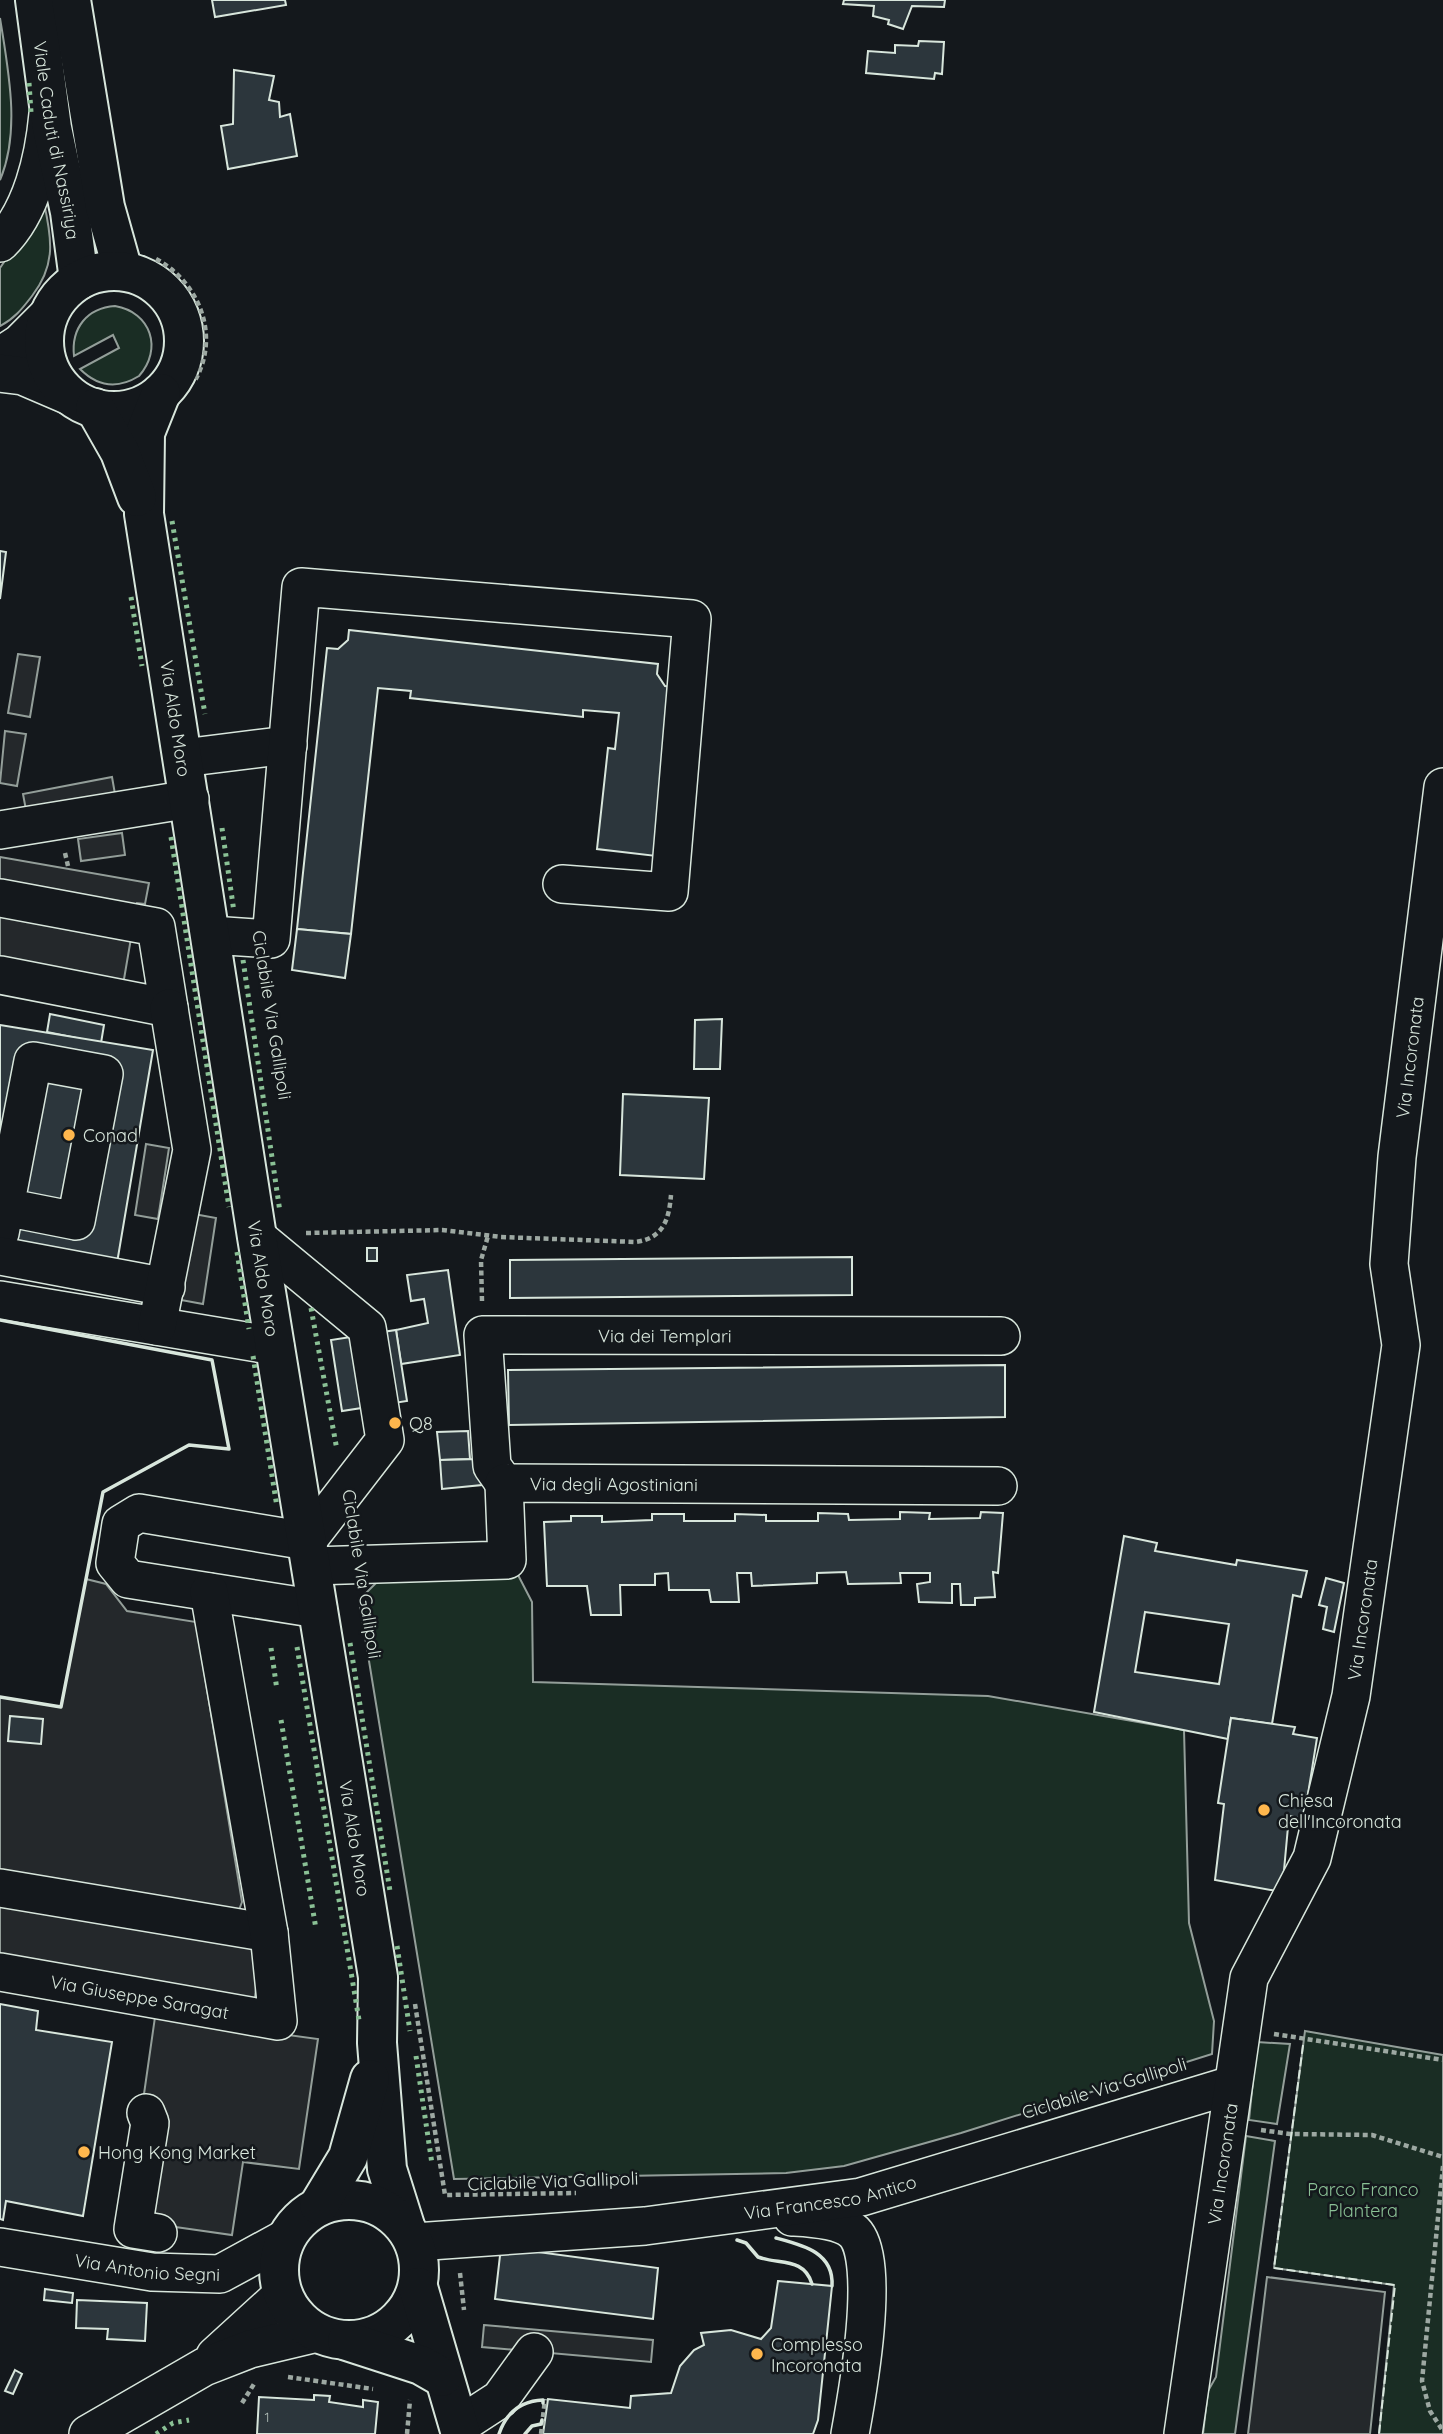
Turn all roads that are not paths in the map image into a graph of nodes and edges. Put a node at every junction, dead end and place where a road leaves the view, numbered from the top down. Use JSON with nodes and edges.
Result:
{"nodes":[{"id":1,"x":35,"y":0,"type":"edge"},
{"id":2,"x":71,"y":0,"type":"edge"},
{"id":3,"x":50,"y":92,"type":"junction"},
{"id":4,"x":0,"y":243,"type":"edge"},
{"id":5,"x":137,"y":264,"type":"junction"},
{"id":6,"x":79,"y":280,"type":"junction"},
{"id":7,"x":49,"y":314,"type":"junction"},
{"id":8,"x":0,"y":356,"type":"edge"},
{"id":9,"x":0,"y":373,"type":"edge"},
{"id":10,"x":176,"y":390,"type":"junction"},
{"id":11,"x":83,"y":402,"type":"junction"},
{"id":12,"x":144,"y":514,"type":"junction"},
{"id":13,"x":288,"y":745,"type":"junction"},
{"id":14,"x":183,"y":758,"type":"junction"},
{"id":15,"x":1443,"y":787,"type":"edge"},
{"id":16,"x":190,"y":800,"type":"junction"},
{"id":17,"x":0,"y":830,"type":"edge"},
{"id":18,"x":562,"y":884,"type":"dead end"},
{"id":19,"x":0,"y":898,"type":"edge"},
{"id":20,"x":211,"y":935,"type":"junction"},
{"id":21,"x":0,"y":975,"type":"edge"},
{"id":22,"x":169,"y":1008,"type":"junction"},
{"id":23,"x":257,"y":1237,"type":"junction"},
{"id":24,"x":0,"y":1256,"type":"edge"},
{"id":25,"x":166,"y":1287,"type":"junction"},
{"id":26,"x":0,"y":1300,"type":"edge"},
{"id":27,"x":157,"y":1326,"type":"junction"},
{"id":28,"x":1001,"y":1336,"type":"dead end"},
{"id":29,"x":275,"y":1346,"type":"junction"},
{"id":30,"x":504,"y":1483,"type":"junction"},
{"id":31,"x":998,"y":1486,"type":"dead end"},
{"id":32,"x":309,"y":1554,"type":"junction"},
{"id":33,"x":209,"y":1592,"type":"junction"},
{"id":34,"x":318,"y":1609,"type":"junction"},
{"id":35,"x":0,"y":1888,"type":"edge"},
{"id":36,"x":269,"y":1933,"type":"junction"},
{"id":37,"x":0,"y":1972,"type":"edge"},
{"id":38,"x":377,"y":2043,"type":"junction"},
{"id":39,"x":1232,"y":2085,"type":"junction"},
{"id":40,"x":146,"y":2113,"type":"dead end"},
{"id":41,"x":861,"y":2197,"type":"junction"},
{"id":42,"x":319,"y":2205,"type":"junction"},
{"id":43,"x":753,"y":2213,"type":"junction"},
{"id":44,"x":158,"y":2233,"type":"dead end"},
{"id":45,"x":410,"y":2234,"type":"junction"},
{"id":46,"x":857,"y":2237,"type":"junction"},
{"id":47,"x":286,"y":2238,"type":"junction"},
{"id":48,"x":0,"y":2247,"type":"edge"},
{"id":49,"x":418,"y":2287,"type":"junction"},
{"id":50,"x":283,"y":2294,"type":"junction"},
{"id":51,"x":332,"y":2337,"type":"junction"},
{"id":52,"x":534,"y":2352,"type":"dead end"},
{"id":53,"x":204,"y":2367,"type":"junction"},
{"id":54,"x":426,"y":2385,"type":"junction"},
{"id":55,"x":460,"y":2429,"type":"edge"},
{"id":56,"x":88,"y":2434,"type":"edge"},
{"id":57,"x":849,"y":2434,"type":"edge"},
{"id":58,"x":1183,"y":2434,"type":"edge"}],
"edges":[{"from":1,"to":3,"type":"main road","name":"Viale Caduti di Nassiriya"},
{"from":2,"to":5,"type":"main road","name":"Viale Caduti di Nassiriya"},
{"from":3,"to":4,"type":"street"},
{"from":3,"to":6,"type":"main road","name":"Viale Caduti di Nassiriya"},
{"from":5,"to":6,"type":"main road"},
{"from":5,"to":10,"type":"main road"},
{"from":6,"to":7,"type":"main road"},
{"from":7,"to":8,"type":"street"},
{"from":7,"to":11,"type":"main road"},
{"from":9,"to":11,"type":"street"},
{"from":10,"to":11,"type":"main road"},
{"from":10,"to":12,"type":"main road","name":"Via Aldo Moro"},
{"from":11,"to":12,"type":"main road","name":"Via Aldo Moro"},
{"from":12,"to":14,"type":"main road","name":"Via Aldo Moro"},
{"from":13,"to":14,"type":"street"},
{"from":13,"to":18,"type":"street"},
{"from":13,"to":20,"type":"street"},
{"from":14,"to":16,"type":"main road","name":"Via Aldo Moro"},
{"from":15,"to":39,"type":"street","name":"Via Incoronata"},
{"from":16,"to":17,"type":"street"},
{"from":16,"to":20,"type":"main road","name":"Via Aldo Moro"},
{"from":19,"to":22,"type":"street"},
{"from":20,"to":23,"type":"main road","name":"Via Aldo Moro"},
{"from":21,"to":22,"type":"street"},
{"from":22,"to":25,"type":"street"},
{"from":23,"to":29,"type":"main road","name":"Via Aldo Moro"},
{"from":23,"to":32,"type":"street"},
{"from":24,"to":25,"type":"street"},
{"from":25,"to":27,"type":"street"},
{"from":26,"to":27,"type":"street"},
{"from":27,"to":29,"type":"street"},
{"from":28,"to":30,"type":"street","name":"Via dei Templari"},
{"from":29,"to":32,"type":"main road","name":"Via Aldo Moro"},
{"from":30,"to":31,"type":"street","name":"Via degli Agostiniani"},
{"from":30,"to":32,"type":"street","name":"Via degli Agostiniani"},
{"from":32,"to":33,"type":"street"},
{"from":32,"to":34,"type":"main road","name":"Via Aldo Moro"},
{"from":33,"to":34,"type":"street"},
{"from":33,"to":36,"type":"street"},
{"from":34,"to":38,"type":"main road","name":"Via Aldo Moro"},
{"from":35,"to":36,"type":"street"},
{"from":36,"to":37,"type":"street","name":"Via Giuseppe Saragat"},
{"from":38,"to":42,"type":"main road","name":"Via Aldo Moro"},
{"from":38,"to":45,"type":"main road","name":"Via Aldo Moro"},
{"from":39,"to":41,"type":"street","name":"Via Francesco Antico"},
{"from":39,"to":58,"type":"street","name":"Via Incoronata"},
{"from":40,"to":44,"type":"street"},
{"from":41,"to":43,"type":"street","name":"Via Francesco Antico"},
{"from":41,"to":46,"type":"street"},
{"from":42,"to":45,"type":"main road"},
{"from":42,"to":47,"type":"main road"},
{"from":43,"to":45,"type":"street","name":"Via Francesco Antico"},
{"from":43,"to":46,"type":"street"},
{"from":45,"to":49,"type":"main road"},
{"from":46,"to":57,"type":"street"},
{"from":47,"to":48,"type":"street","name":"Via Antonio Segni"},
{"from":47,"to":50,"type":"main road"},
{"from":49,"to":51,"type":"main road"},
{"from":49,"to":54,"type":"main road"},
{"from":50,"to":51,"type":"main road"},
{"from":50,"to":53,"type":"street"},
{"from":51,"to":53,"type":"street"},
{"from":51,"to":54,"type":"main road"},
{"from":52,"to":55,"type":"street"},
{"from":53,"to":56,"type":"street"},
{"from":54,"to":55,"type":"main road"}]}
